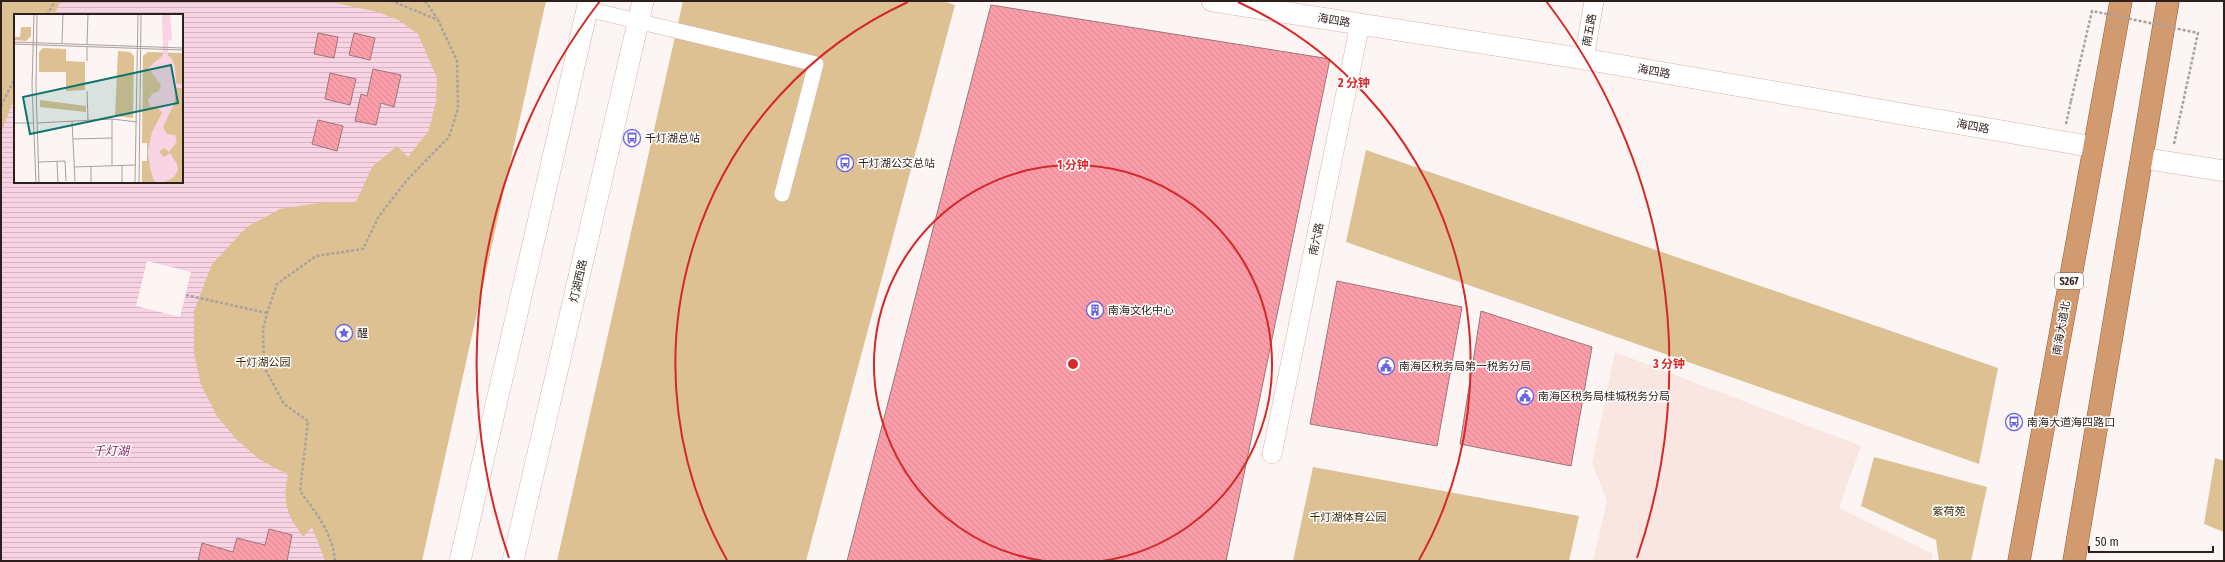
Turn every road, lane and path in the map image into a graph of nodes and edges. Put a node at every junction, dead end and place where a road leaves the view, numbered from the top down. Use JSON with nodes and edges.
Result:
{"nodes":[{"id":1,"x":54,"y":1,"type":"edge"},
{"id":2,"x":392,"y":1,"type":"edge"},
{"id":3,"x":424,"y":1,"type":"edge"},
{"id":4,"x":1212,"y":1,"type":"edge"},
{"id":5,"x":1594,"y":1,"type":"edge"},
{"id":6,"x":2121,"y":1,"type":"edge"},
{"id":7,"x":2168,"y":1,"type":"edge"},
{"id":8,"x":588,"y":5,"type":"edge"},
{"id":9,"x":641,"y":11,"type":"edge"},
{"id":10,"x":48,"y":14,"type":"edge"},
{"id":11,"x":438,"y":20,"type":"junction"},
{"id":12,"x":1360,"y":24,"type":"junction"},
{"id":13,"x":1584,"y":59,"type":"junction"},
{"id":14,"x":14,"y":80,"type":"edge"},
{"id":15,"x":1,"y":106,"type":"edge"},
{"id":16,"x":2063,"y":141,"type":"junction"},
{"id":17,"x":2094,"y":147,"type":"junction"},
{"id":18,"x":2142,"y":158,"type":"junction"},
{"id":19,"x":2170,"y":162,"type":"junction"},
{"id":20,"x":2224,"y":171,"type":"edge"},
{"id":21,"x":782,"y":194,"type":"dead end"},
{"id":22,"x":186,"y":295,"type":"dead end"},
{"id":23,"x":267,"y":313,"type":"junction"},
{"id":24,"x":1272,"y":454,"type":"dead end"},
{"id":25,"x":335,"y":561,"type":"edge"},
{"id":26,"x":460,"y":561,"type":"edge"},
{"id":27,"x":514,"y":561,"type":"edge"},
{"id":28,"x":2018,"y":561,"type":"edge"},
{"id":29,"x":2074,"y":561,"type":"edge"}],
"edges":[{"from":1,"to":10,"type":"path"},
{"from":2,"to":11,"type":"path"},
{"from":3,"to":11,"type":"path"},
{"from":4,"to":12,"type":"main road","name":"海四路"},
{"from":5,"to":13,"type":"street","name":"南五路"},
{"from":6,"to":17,"type":"highway","name":"南海大道北","number":"S267"},
{"from":7,"to":18,"type":"highway"},
{"from":8,"to":9,"type":"street"},
{"from":8,"to":26,"type":"main road"},
{"from":9,"to":21,"type":"street"},
{"from":9,"to":27,"type":"main road","name":"灯湖西路"},
{"from":11,"to":23,"type":"path"},
{"from":12,"to":13,"type":"main road","name":"海四路"},
{"from":12,"to":24,"type":"street","name":"南六路"},
{"from":13,"to":16,"type":"main road","name":"海四路"},
{"from":14,"to":15,"type":"path"},
{"from":16,"to":17,"type":"main road","name":"海四路"},
{"from":16,"to":19,"type":"path","bridge":true},
{"from":17,"to":28,"type":"highway","name":"南海大道北","number":"S267"},
{"from":18,"to":19,"type":"main road"},
{"from":18,"to":29,"type":"highway"},
{"from":19,"to":20,"type":"main road"},
{"from":22,"to":23,"type":"path"},
{"from":23,"to":25,"type":"path"}]}
